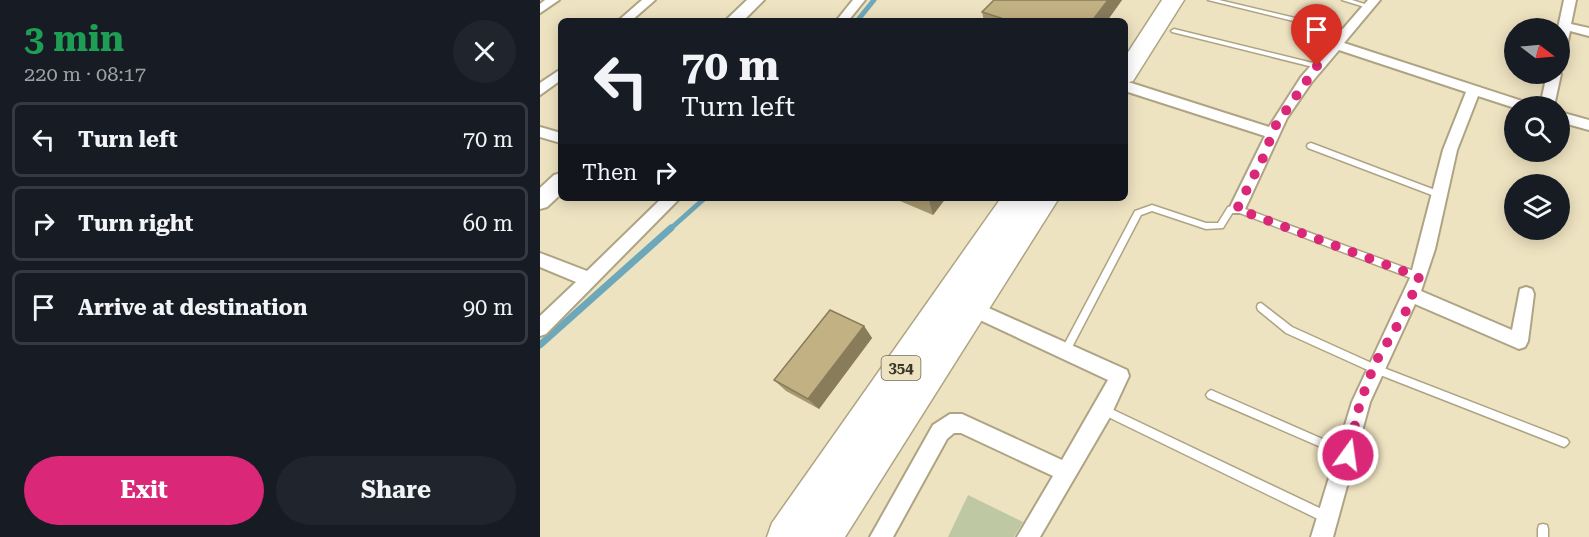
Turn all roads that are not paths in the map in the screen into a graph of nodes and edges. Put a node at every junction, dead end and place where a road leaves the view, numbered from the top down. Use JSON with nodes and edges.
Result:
{"nodes":[{"id":1,"x":553,"y":0,"type":"edge"},
{"id":2,"x":650,"y":0,"type":"edge"},
{"id":3,"x":756,"y":0,"type":"edge"},
{"id":4,"x":859,"y":0,"type":"edge"},
{"id":5,"x":1150,"y":0,"type":"edge"},
{"id":6,"x":1173,"y":0,"type":"edge"},
{"id":7,"x":1211,"y":0,"type":"edge"},
{"id":8,"x":1345,"y":0,"type":"edge"},
{"id":9,"x":1569,"y":0,"type":"edge"},
{"id":10,"x":1371,"y":3,"type":"edge"},
{"id":11,"x":540,"y":9,"type":"edge"},
{"id":12,"x":628,"y":18,"type":"edge"},
{"id":13,"x":736,"y":18,"type":"edge"},
{"id":14,"x":844,"y":18,"type":"edge"},
{"id":15,"x":1566,"y":18,"type":"edge"},
{"id":16,"x":1570,"y":27,"type":"edge"},
{"id":17,"x":1174,"y":31,"type":"dead end"},
{"id":18,"x":1346,"y":32,"type":"junction"},
{"id":19,"x":1589,"y":32,"type":"edge"},
{"id":20,"x":1128,"y":33,"type":"edge"},
{"id":21,"x":1335,"y":44,"type":"junction"},
{"id":22,"x":1317,"y":66,"type":"junction"},
{"id":23,"x":1128,"y":70,"type":"edge"},
{"id":24,"x":558,"y":75,"type":"edge"},
{"id":25,"x":1128,"y":87,"type":"edge"},
{"id":26,"x":540,"y":90,"type":"edge"},
{"id":27,"x":1473,"y":91,"type":"junction"},
{"id":28,"x":1504,"y":100,"type":"edge"},
{"id":29,"x":1570,"y":120,"type":"edge"},
{"id":30,"x":1589,"y":125,"type":"edge"},
{"id":31,"x":540,"y":132,"type":"edge"},
{"id":32,"x":1272,"y":133,"type":"junction"},
{"id":33,"x":558,"y":137,"type":"edge"},
{"id":34,"x":1311,"y":146,"type":"dead end"},
{"id":35,"x":558,"y":184,"type":"edge"},
{"id":36,"x":1441,"y":195,"type":"junction"},
{"id":37,"x":540,"y":201,"type":"edge"},
{"id":38,"x":669,"y":201,"type":"edge"},
{"id":39,"x":1014,"y":201,"type":"edge"},
{"id":40,"x":1043,"y":201,"type":"edge"},
{"id":41,"x":1237,"y":209,"type":"junction"},
{"id":42,"x":540,"y":260,"type":"edge"},
{"id":43,"x":1419,"y":277,"type":"junction"},
{"id":44,"x":590,"y":280,"type":"junction"},
{"id":45,"x":1526,"y":294,"type":"dead end"},
{"id":46,"x":1412,"y":295,"type":"junction"},
{"id":47,"x":1261,"y":307,"type":"dead end"},
{"id":48,"x":973,"y":309,"type":"junction"},
{"id":49,"x":540,"y":328,"type":"edge"},
{"id":50,"x":1066,"y":350,"type":"junction"},
{"id":51,"x":1373,"y":368,"type":"junction"},
{"id":52,"x":1211,"y":395,"type":"dead end"},
{"id":53,"x":1103,"y":410,"type":"junction"},
{"id":54,"x":1564,"y":442,"type":"dead end"},
{"id":55,"x":1348,"y":455,"type":"junction"},
{"id":56,"x":1066,"y":472,"type":"junction"},
{"id":57,"x":1329,"y":519,"type":"junction"},
{"id":58,"x":786,"y":537,"type":"edge"},
{"id":59,"x":823,"y":537,"type":"edge"},
{"id":60,"x":881,"y":537,"type":"edge"},
{"id":61,"x":1028,"y":537,"type":"edge"},
{"id":62,"x":1322,"y":537,"type":"edge"}],
"edges":[{"from":1,"to":11,"type":"street"},
{"from":2,"to":12,"type":"street"},
{"from":3,"to":13,"type":"street"},
{"from":4,"to":14,"type":"street"},
{"from":5,"to":20,"type":"highway"},
{"from":6,"to":23,"type":"highway"},
{"from":7,"to":18,"type":"lane"},
{"from":8,"to":10,"type":"lane"},
{"from":9,"to":15,"type":"street"},
{"from":10,"to":18,"type":"street"},
{"from":16,"to":19,"type":"street"},
{"from":17,"to":22,"type":"lane"},
{"from":18,"to":21,"type":"street"},
{"from":21,"to":22,"type":"street"},
{"from":21,"to":27,"type":"street"},
{"from":22,"to":32,"type":"street"},
{"from":24,"to":26,"type":"street"},
{"from":25,"to":32,"type":"street"},
{"from":27,"to":28,"type":"street"},
{"from":27,"to":36,"type":"street"},
{"from":29,"to":30,"type":"street"},
{"from":31,"to":33,"type":"street"},
{"from":32,"to":41,"type":"street"},
{"from":34,"to":36,"type":"lane"},
{"from":35,"to":37,"type":"street"},
{"from":36,"to":43,"type":"street"},
{"from":38,"to":44,"type":"street"},
{"from":39,"to":58,"type":"highway","number":"354"},
{"from":40,"to":48,"type":"highway","number":"354"},
{"from":41,"to":43,"type":"lane"},
{"from":41,"to":50,"type":"lane"},
{"from":42,"to":44,"type":"street"},
{"from":43,"to":46,"type":"street"},
{"from":44,"to":49,"type":"street"},
{"from":45,"to":46,"type":"street"},
{"from":46,"to":51,"type":"street"},
{"from":47,"to":51,"type":"lane"},
{"from":48,"to":50,"type":"street"},
{"from":48,"to":59,"type":"highway","number":"354"},
{"from":50,"to":53,"type":"street"},
{"from":51,"to":54,"type":"lane"},
{"from":51,"to":55,"type":"street"},
{"from":52,"to":55,"type":"lane"},
{"from":53,"to":56,"type":"street"},
{"from":53,"to":57,"type":"lane"},
{"from":55,"to":57,"type":"street"},
{"from":56,"to":60,"type":"street"},
{"from":56,"to":61,"type":"street"},
{"from":57,"to":62,"type":"street"}]}
